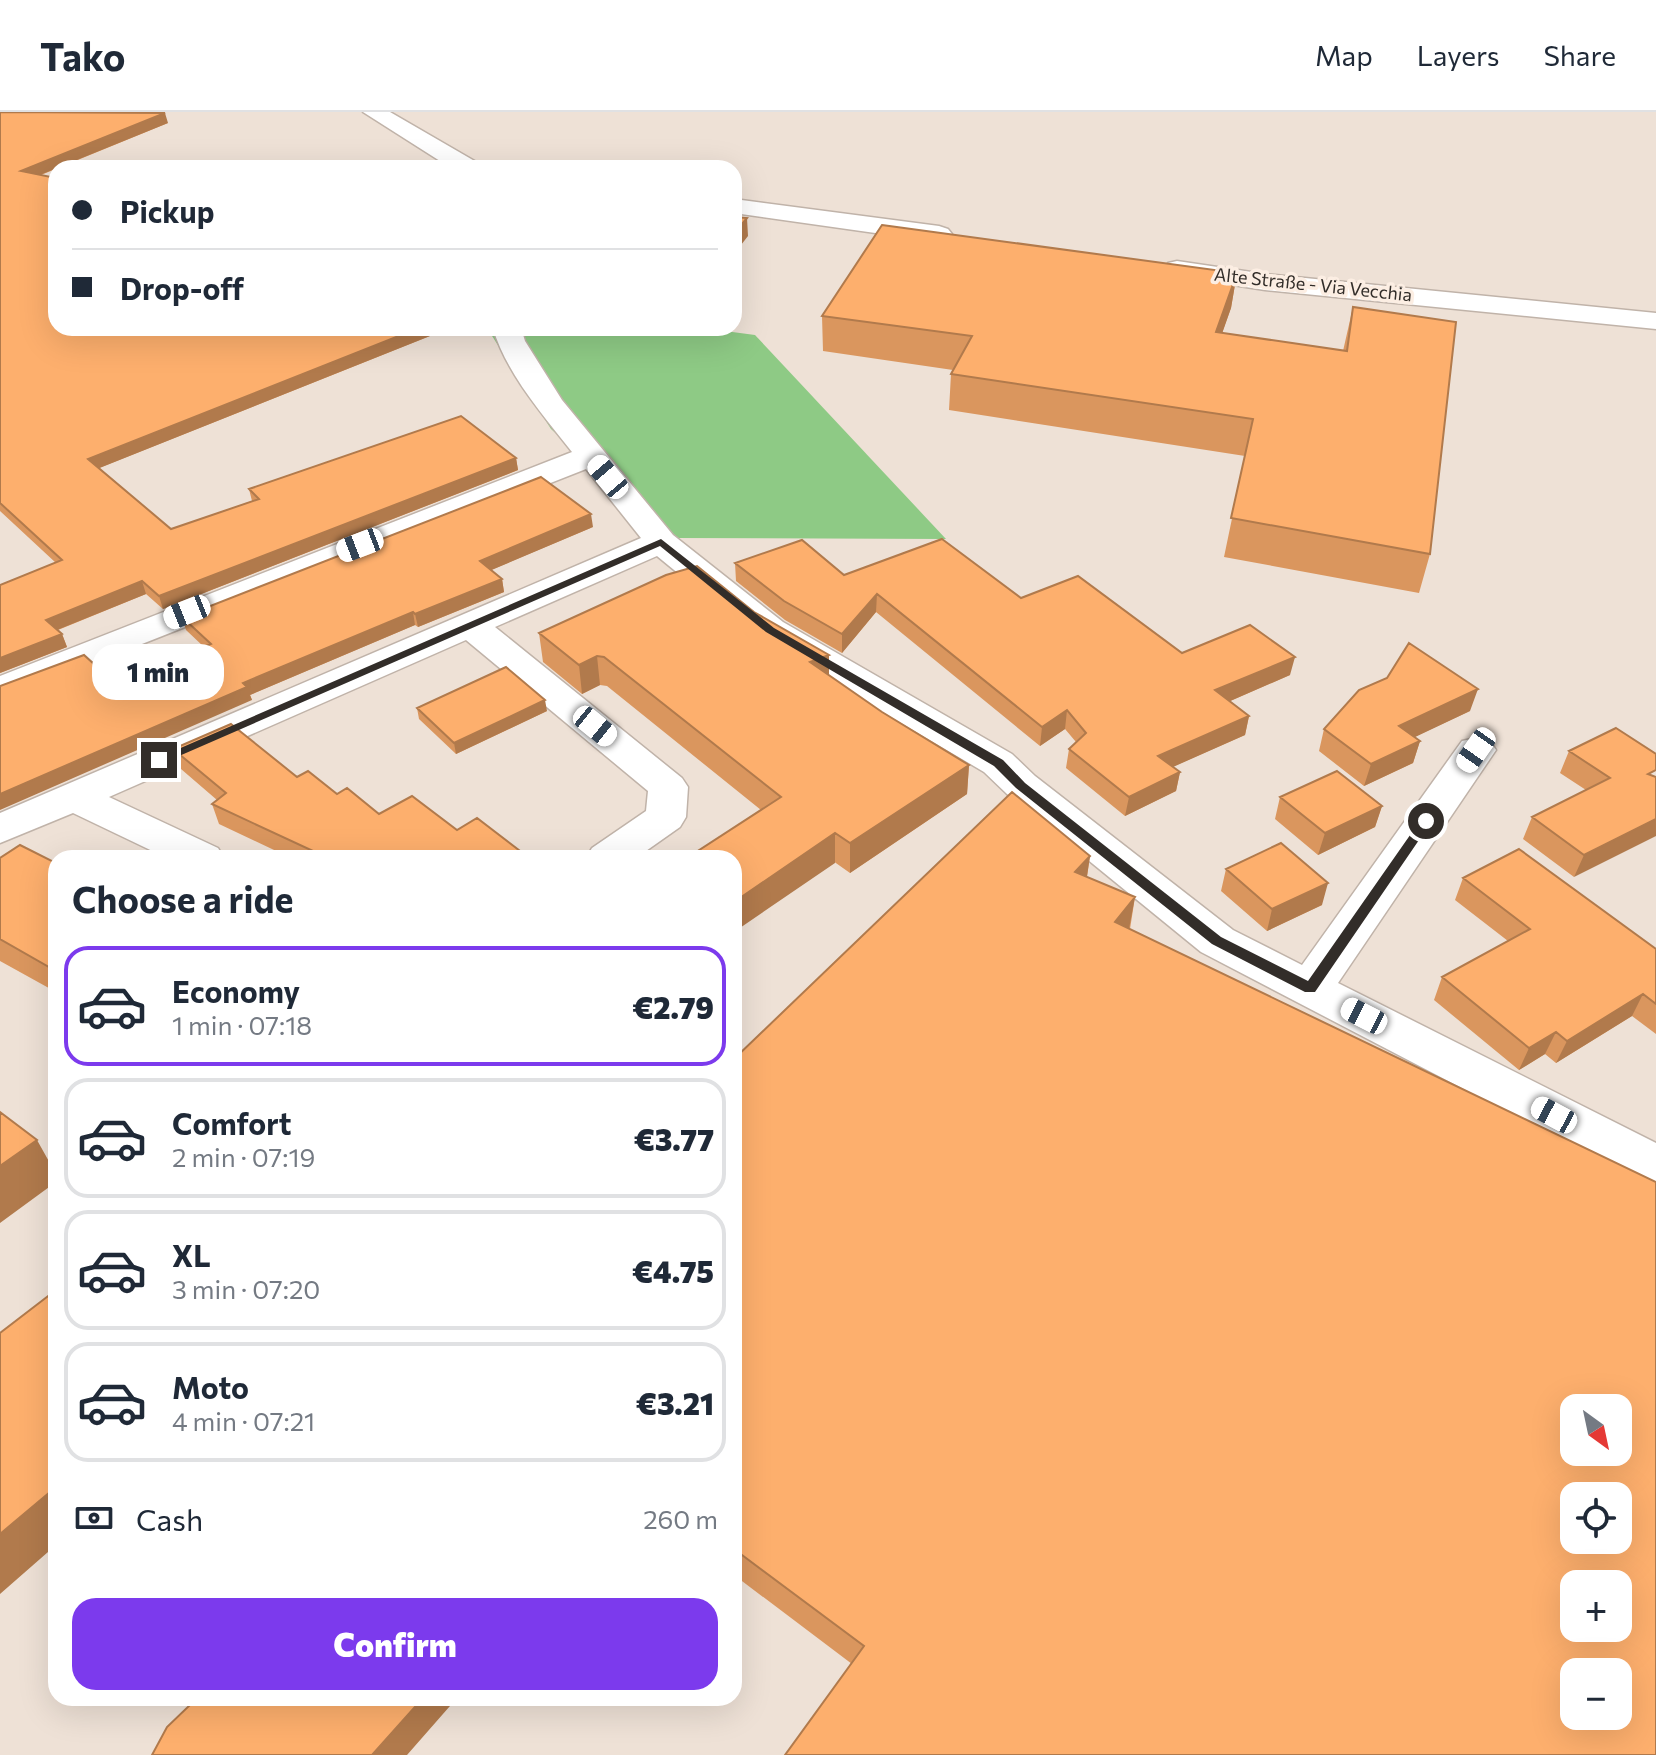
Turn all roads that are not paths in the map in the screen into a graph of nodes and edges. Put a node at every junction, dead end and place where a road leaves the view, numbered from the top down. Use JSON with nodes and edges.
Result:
{"nodes":[{"id":1,"x":374,"y":112,"type":"edge"},
{"id":2,"x":453,"y":160,"type":"edge"},
{"id":3,"x":742,"y":207,"type":"edge"},
{"id":4,"x":959,"y":237,"type":"edge"},
{"id":5,"x":1158,"y":266,"type":"edge"},
{"id":6,"x":1656,"y":321,"type":"edge"},
{"id":7,"x":509,"y":336,"type":"edge"},
{"id":8,"x":590,"y":456,"type":"junction"},
{"id":9,"x":661,"y":542,"type":"junction"},
{"id":10,"x":471,"y":626,"type":"junction"},
{"id":11,"x":0,"y":689,"type":"edge"},
{"id":12,"x":1476,"y":750,"type":"dead end"},
{"id":13,"x":74,"y":797,"type":"junction"},
{"id":14,"x":0,"y":829,"type":"edge"},
{"id":15,"x":186,"y":850,"type":"edge"},
{"id":16,"x":619,"y":850,"type":"edge"},
{"id":17,"x":1310,"y":988,"type":"junction"},
{"id":18,"x":1656,"y":1166,"type":"edge"}],
"edges":[{"from":1,"to":2,"type":"street"},
{"from":3,"to":4,"type":"street"},
{"from":5,"to":6,"type":"street","name":"Alte Straße - Via Vecchia"},
{"from":7,"to":8,"type":"street"},
{"from":8,"to":9,"type":"street"},
{"from":8,"to":11,"type":"street"},
{"from":9,"to":10,"type":"street"},
{"from":9,"to":17,"type":"street"},
{"from":10,"to":13,"type":"street"},
{"from":10,"to":16,"type":"street"},
{"from":12,"to":17,"type":"street"},
{"from":13,"to":14,"type":"street"},
{"from":13,"to":15,"type":"street"},
{"from":17,"to":18,"type":"street"}]}
